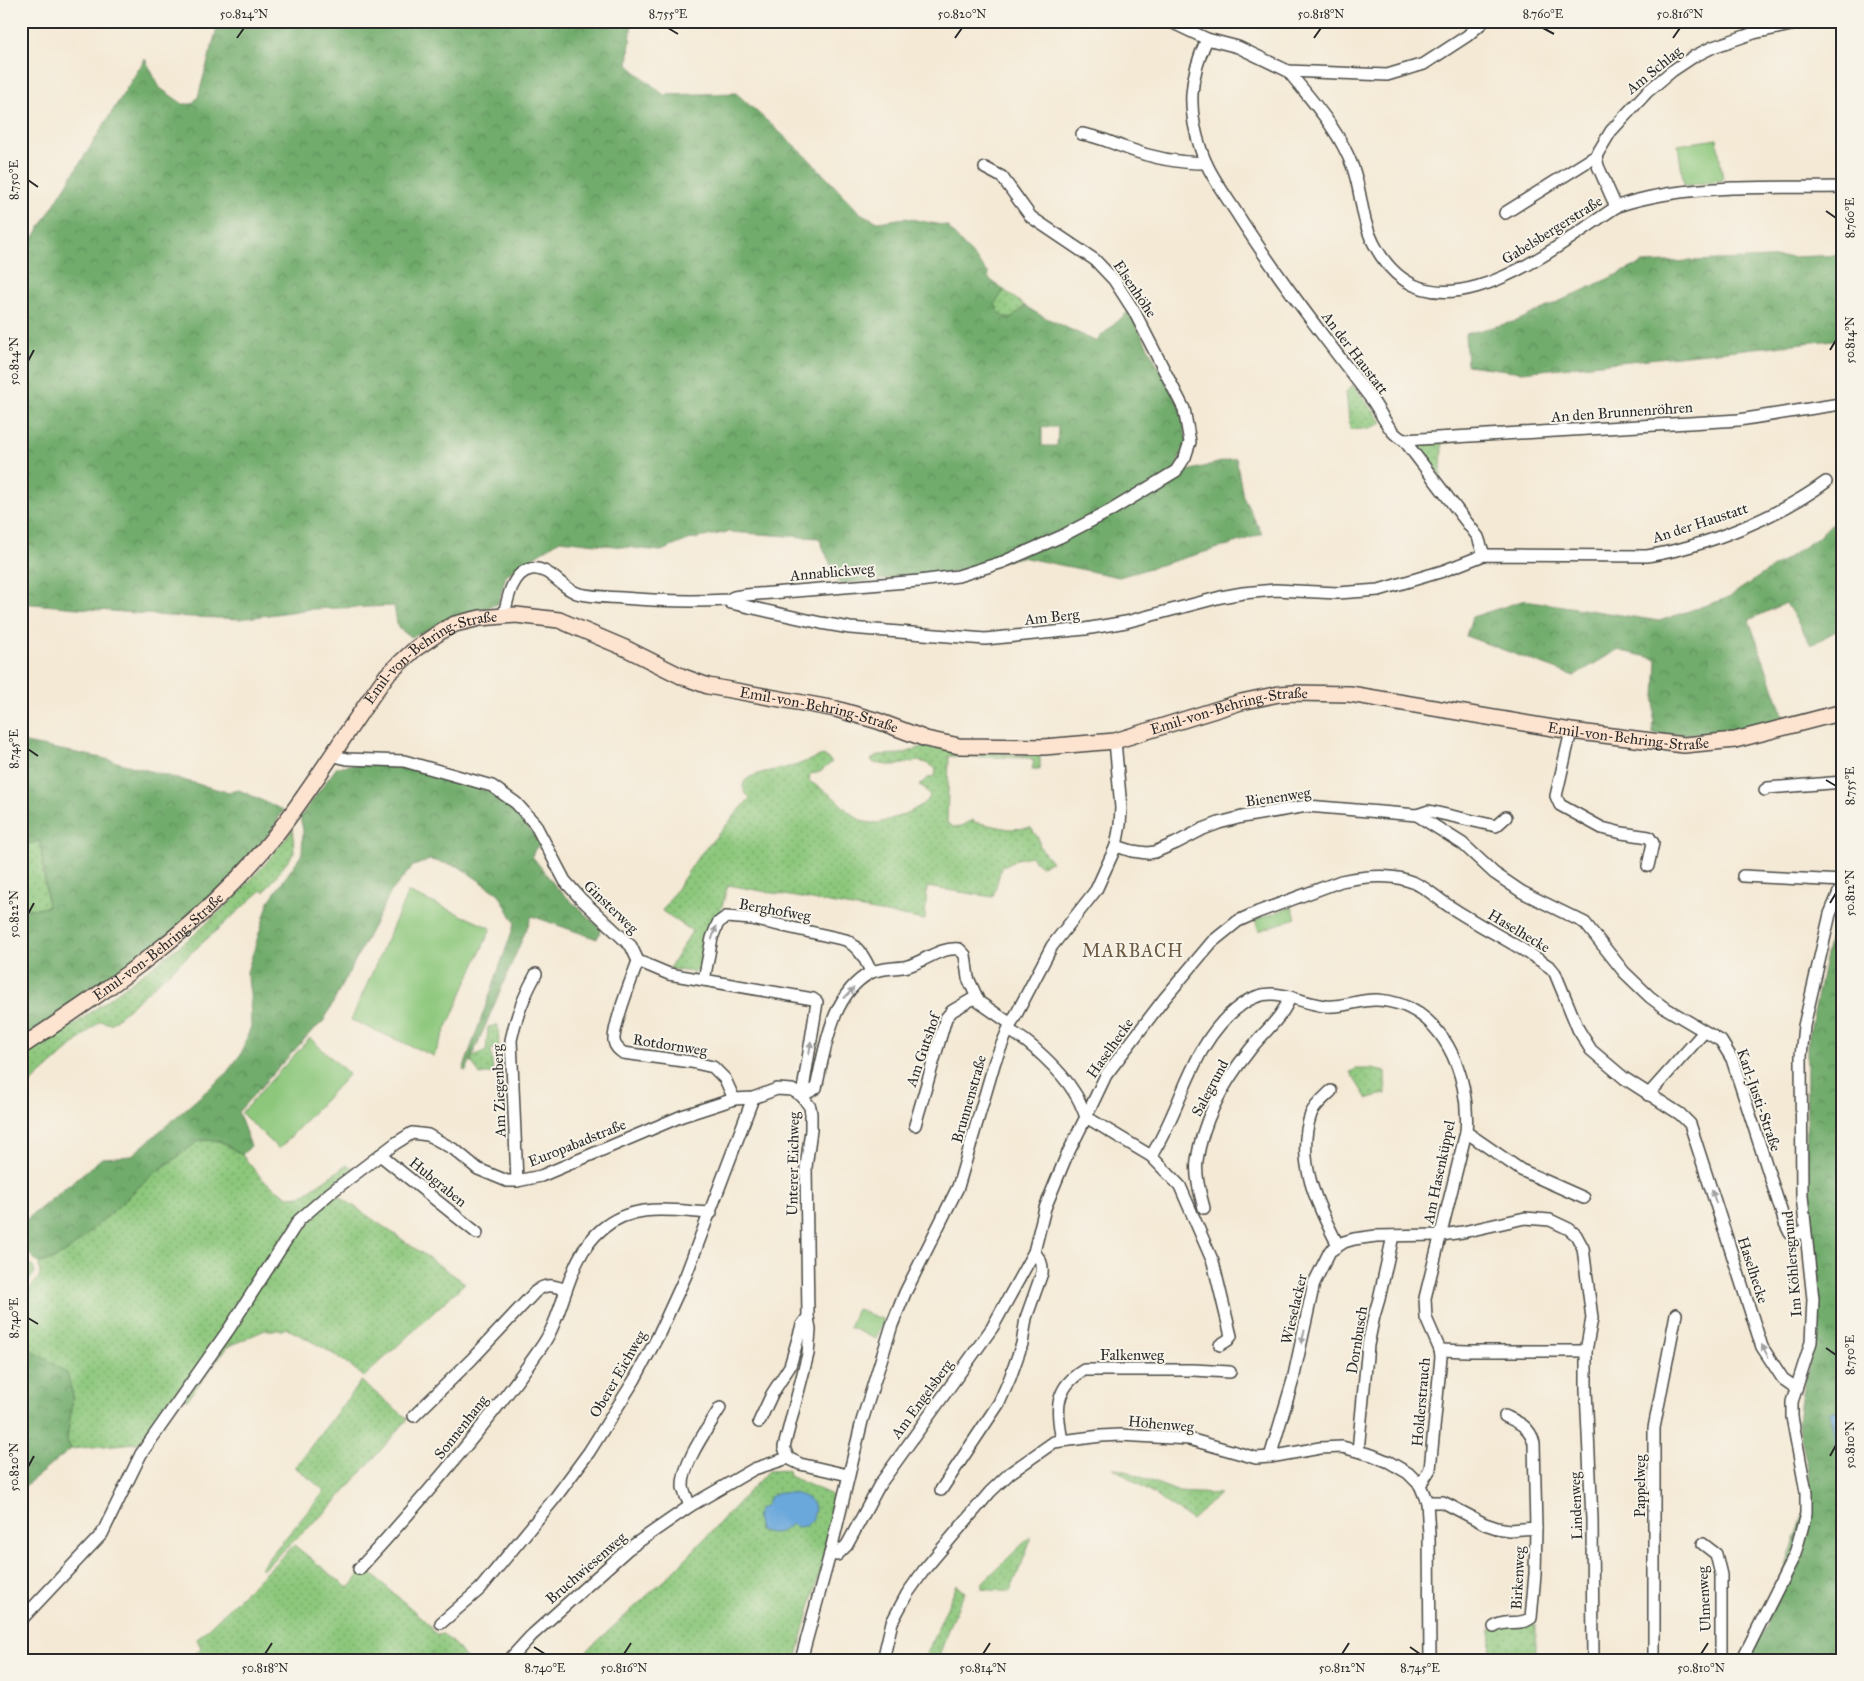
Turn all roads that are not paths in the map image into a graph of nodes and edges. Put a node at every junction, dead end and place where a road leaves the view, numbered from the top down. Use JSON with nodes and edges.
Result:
{"nodes":[{"id":1,"x":1168,"y":21,"type":"edge"},
{"id":2,"x":1484,"y":21,"type":"edge"},
{"id":3,"x":1809,"y":21,"type":"edge"},
{"id":4,"x":1207,"y":39,"type":"junction"},
{"id":5,"x":1288,"y":71,"type":"junction"},
{"id":6,"x":1082,"y":134,"type":"dead end"},
{"id":7,"x":1596,"y":156,"type":"junction"},
{"id":8,"x":1206,"y":164,"type":"junction"},
{"id":9,"x":985,"y":168,"type":"dead end"},
{"id":10,"x":1843,"y":187,"type":"edge"},
{"id":11,"x":1616,"y":207,"type":"junction"},
{"id":12,"x":1505,"y":213,"type":"dead end"},
{"id":13,"x":1840,"y":404,"type":"dead end"},
{"id":14,"x":1404,"y":440,"type":"junction"},
{"id":15,"x":1176,"y":471,"type":"joint"},
{"id":16,"x":1826,"y":482,"type":"dead end"},
{"id":17,"x":1484,"y":556,"type":"junction"},
{"id":18,"x":1379,"y":590,"type":"joint"},
{"id":19,"x":728,"y":600,"type":"junction"},
{"id":20,"x":504,"y":616,"type":"junction"},
{"id":21,"x":1843,"y":712,"type":"edge"},
{"id":22,"x":1572,"y":731,"type":"junction"},
{"id":23,"x":1115,"y":741,"type":"junction"},
{"id":24,"x":331,"y":755,"type":"junction"},
{"id":25,"x":1843,"y":782,"type":"edge"},
{"id":26,"x":1764,"y":790,"type":"dead end"},
{"id":27,"x":1417,"y":815,"type":"junction"},
{"id":28,"x":1506,"y":817,"type":"dead end"},
{"id":29,"x":1116,"y":846,"type":"junction"},
{"id":30,"x":1648,"y":866,"type":"dead end"},
{"id":31,"x":1743,"y":876,"type":"dead end"},
{"id":32,"x":1843,"y":882,"type":"edge"},
{"id":33,"x":638,"y":961,"type":"junction"},
{"id":34,"x":871,"y":972,"type":"junction"},
{"id":35,"x":536,"y":974,"type":"dead end"},
{"id":36,"x":704,"y":980,"type":"junction"},
{"id":37,"x":976,"y":997,"type":"junction"},
{"id":38,"x":1290,"y":997,"type":"junction"},
{"id":39,"x":1009,"y":1027,"type":"junction"},
{"id":40,"x":1704,"y":1032,"type":"junction"},
{"id":41,"x":21,"y":1047,"type":"edge"},
{"id":42,"x":1331,"y":1091,"type":"dead end"},
{"id":43,"x":1648,"y":1095,"type":"junction"},
{"id":44,"x":802,"y":1096,"type":"junction"},
{"id":45,"x":753,"y":1098,"type":"junction"},
{"id":46,"x":734,"y":1099,"type":"junction"},
{"id":47,"x":1086,"y":1117,"type":"junction"},
{"id":48,"x":915,"y":1125,"type":"dead end"},
{"id":49,"x":1466,"y":1132,"type":"junction"},
{"id":50,"x":380,"y":1155,"type":"junction"},
{"id":51,"x":1151,"y":1156,"type":"junction"},
{"id":52,"x":517,"y":1181,"type":"junction"},
{"id":53,"x":1584,"y":1198,"type":"dead end"},
{"id":54,"x":1204,"y":1208,"type":"dead end"},
{"id":55,"x":711,"y":1213,"type":"junction"},
{"id":56,"x":1805,"y":1232,"type":"junction"},
{"id":57,"x":477,"y":1233,"type":"dead end"},
{"id":58,"x":1441,"y":1235,"type":"junction"},
{"id":59,"x":1393,"y":1236,"type":"junction"},
{"id":60,"x":1338,"y":1245,"type":"junction"},
{"id":61,"x":1034,"y":1252,"type":"junction"},
{"id":62,"x":566,"y":1290,"type":"junction"},
{"id":63,"x":1676,"y":1314,"type":"dead end"},
{"id":64,"x":808,"y":1317,"type":"junction"},
{"id":65,"x":1220,"y":1345,"type":"dead end"},
{"id":66,"x":1440,"y":1350,"type":"junction"},
{"id":67,"x":1586,"y":1351,"type":"junction"},
{"id":68,"x":1230,"y":1372,"type":"dead end"},
{"id":69,"x":1796,"y":1388,"type":"junction"},
{"id":70,"x":720,"y":1408,"type":"dead end"},
{"id":71,"x":414,"y":1416,"type":"dead end"},
{"id":72,"x":1505,"y":1416,"type":"dead end"},
{"id":73,"x":759,"y":1422,"type":"dead end"},
{"id":74,"x":1062,"y":1440,"type":"junction"},
{"id":75,"x":1358,"y":1451,"type":"junction"},
{"id":76,"x":1270,"y":1457,"type":"junction"},
{"id":77,"x":788,"y":1458,"type":"junction"},
{"id":78,"x":848,"y":1475,"type":"junction"},
{"id":79,"x":1420,"y":1485,"type":"junction"},
{"id":80,"x":941,"y":1490,"type":"dead end"},
{"id":81,"x":1427,"y":1502,"type":"junction"},
{"id":82,"x":690,"y":1506,"type":"junction"},
{"id":83,"x":1536,"y":1528,"type":"junction"},
{"id":84,"x":1703,"y":1544,"type":"dead end"},
{"id":85,"x":830,"y":1554,"type":"junction"},
{"id":86,"x":359,"y":1569,"type":"dead end"},
{"id":87,"x":21,"y":1620,"type":"edge"},
{"id":88,"x":441,"y":1623,"type":"dead end"},
{"id":89,"x":1494,"y":1628,"type":"dead end"},
{"id":90,"x":509,"y":1660,"type":"edge"},
{"id":91,"x":801,"y":1660,"type":"edge"},
{"id":92,"x":883,"y":1660,"type":"edge"},
{"id":93,"x":1430,"y":1660,"type":"edge"},
{"id":94,"x":1593,"y":1660,"type":"edge"},
{"id":95,"x":1654,"y":1660,"type":"edge"},
{"id":96,"x":1721,"y":1660,"type":"edge"},
{"id":97,"x":1742,"y":1660,"type":"edge"}],
"edges":[{"from":1,"to":4,"type":"street"},
{"from":2,"to":5,"type":"street"},
{"from":3,"to":7,"type":"street","name":"Am Schlag"},
{"from":4,"to":5,"type":"street"},
{"from":4,"to":8,"type":"street","name":"An der Haustatt"},
{"from":5,"to":11,"type":"street","name":"Gabelsbergerstraße"},
{"from":6,"to":8,"type":"street"},
{"from":7,"to":11,"type":"street"},
{"from":7,"to":12,"type":"street","name":"Am Schlag"},
{"from":8,"to":14,"type":"street","name":"An der Haustatt"},
{"from":9,"to":15,"type":"street","name":"Elsenhöhe"},
{"from":10,"to":11,"type":"street","name":"Gabelsbergerstraße"},
{"from":13,"to":14,"type":"street","name":"An den Brunnenröhren"},
{"from":14,"to":17,"type":"street","name":"An der Haustatt"},
{"from":15,"to":19,"type":"street","name":"Annablickweg"},
{"from":16,"to":17,"type":"street","name":"An der Haustatt"},
{"from":17,"to":18,"type":"street","name":"An der Haustatt"},
{"from":18,"to":19,"type":"street","name":"Am Berg"},
{"from":19,"to":20,"type":"street","name":"Annablickweg"},
{"from":20,"to":23,"type":"main road","name":"Emil-von-Behring-Straße"},
{"from":20,"to":24,"type":"main road","name":"Emil-von-Behring-Straße"},
{"from":21,"to":22,"type":"main road","name":"Emil-von-Behring-Straße"},
{"from":22,"to":23,"type":"main road","name":"Emil-von-Behring-Straße"},
{"from":22,"to":30,"type":"street"},
{"from":23,"to":29,"type":"street","name":"Brunnenstraße"},
{"from":24,"to":33,"type":"street","name":"Ginsterweg"},
{"from":24,"to":41,"type":"main road","name":"Emil-von-Behring-Straße"},
{"from":25,"to":26,"type":"street"},
{"from":27,"to":28,"type":"street","name":"Bienenweg"},
{"from":27,"to":29,"type":"street","name":"Bienenweg"},
{"from":27,"to":40,"type":"street","name":"Karl-Justi-Straße"},
{"from":29,"to":39,"type":"street","name":"Brunnenstraße"},
{"from":31,"to":32,"type":"street"},
{"from":32,"to":56,"type":"street","name":"Im Köhlersgrund"},
{"from":33,"to":36,"type":"street"},
{"from":33,"to":46,"type":"street","name":"Rotdornweg"},
{"from":36,"to":34,"type":"street","name":"Berghofweg","one_way":true},
{"from":34,"to":37,"type":"street"},
{"from":44,"to":34,"type":"street","one_way":true},
{"from":35,"to":52,"type":"street","name":"Am Ziegenberg"},
{"from":44,"to":36,"type":"street","one_way":true},
{"from":37,"to":39,"type":"street"},
{"from":37,"to":48,"type":"street","name":"Am Gutshof"},
{"from":38,"to":49,"type":"street","name":"Am Hasenküppel"},
{"from":38,"to":51,"type":"street","name":"Am Hasenküppel"},
{"from":38,"to":54,"type":"street","name":"Salegrund"},
{"from":39,"to":47,"type":"street"},
{"from":39,"to":78,"type":"street","name":"Brunnenstraße"},
{"from":40,"to":43,"type":"street"},
{"from":40,"to":56,"type":"street","name":"Karl-Justi-Straße"},
{"from":42,"to":60,"type":"street"},
{"from":43,"to":47,"type":"street","name":"Haselhecke"},
{"from":69,"to":43,"type":"street","name":"Haselhecke","one_way":true},
{"from":44,"to":45,"type":"street","name":"Unterer Eichweg"},
{"from":44,"to":64,"type":"street","name":"Unterer Eichweg"},
{"from":45,"to":46,"type":"street","name":"Europabadstraße"},
{"from":45,"to":55,"type":"street","name":"Oberer Eichweg"},
{"from":46,"to":52,"type":"street","name":"Europabadstraße"},
{"from":47,"to":51,"type":"street"},
{"from":47,"to":61,"type":"street","name":"Am Engelsberg"},
{"from":49,"to":53,"type":"street"},
{"from":49,"to":58,"type":"street","name":"Am Hasenküppel"},
{"from":50,"to":52,"type":"street","name":"Europabadstraße"},
{"from":50,"to":57,"type":"street","name":"Hubgraben"},
{"from":50,"to":87,"type":"street","name":"Europabadstraße"},
{"from":51,"to":65,"type":"street"},
{"from":55,"to":62,"type":"street","name":"Sonnenhang"},
{"from":55,"to":88,"type":"street","name":"Oberer Eichweg"},
{"from":56,"to":69,"type":"street","name":"Im Köhlersgrund"},
{"from":58,"to":59,"type":"street"},
{"from":58,"to":66,"type":"street","name":"Holderstrauch"},
{"from":58,"to":67,"type":"street","name":"Am Hasenküppel"},
{"from":59,"to":60,"type":"street"},
{"from":59,"to":75,"type":"street","name":"Dornbusch"},
{"from":60,"to":76,"type":"street","name":"Wieselacker","one_way":true},
{"from":61,"to":80,"type":"street"},
{"from":61,"to":85,"type":"street","name":"Am Engelsberg"},
{"from":62,"to":71,"type":"street"},
{"from":62,"to":86,"type":"street","name":"Sonnenhang"},
{"from":63,"to":95,"type":"street","name":"Pappelweg"},
{"from":64,"to":73,"type":"street","name":"Unterer Eichweg"},
{"from":64,"to":77,"type":"street","name":"Unterer Eichweg"},
{"from":66,"to":67,"type":"street"},
{"from":66,"to":79,"type":"street","name":"Holderstrauch"},
{"from":67,"to":94,"type":"street","name":"Lindenweg"},
{"from":68,"to":74,"type":"street","name":"Falkenweg"},
{"from":69,"to":97,"type":"street","name":"Im Köhlersgrund"},
{"from":70,"to":82,"type":"street"},
{"from":72,"to":83,"type":"street","name":"Birkenweg"},
{"from":74,"to":76,"type":"street","name":"Höhenweg"},
{"from":74,"to":92,"type":"street","name":"Höhenweg"},
{"from":75,"to":76,"type":"street","name":"Höhenweg"},
{"from":75,"to":79,"type":"street","name":"Höhenweg"},
{"from":77,"to":78,"type":"street"},
{"from":77,"to":82,"type":"street","name":"Bruchwiesenweg"},
{"from":78,"to":85,"type":"street"},
{"from":79,"to":81,"type":"street","name":"Höhenweg"},
{"from":81,"to":83,"type":"street","name":"Birkenweg"},
{"from":81,"to":93,"type":"street","name":"Höhenweg"},
{"from":82,"to":90,"type":"street","name":"Bruchwiesenweg"},
{"from":83,"to":89,"type":"street","name":"Birkenweg"},
{"from":84,"to":96,"type":"street","name":"Ulmenweg"},
{"from":85,"to":91,"type":"street"}]}
